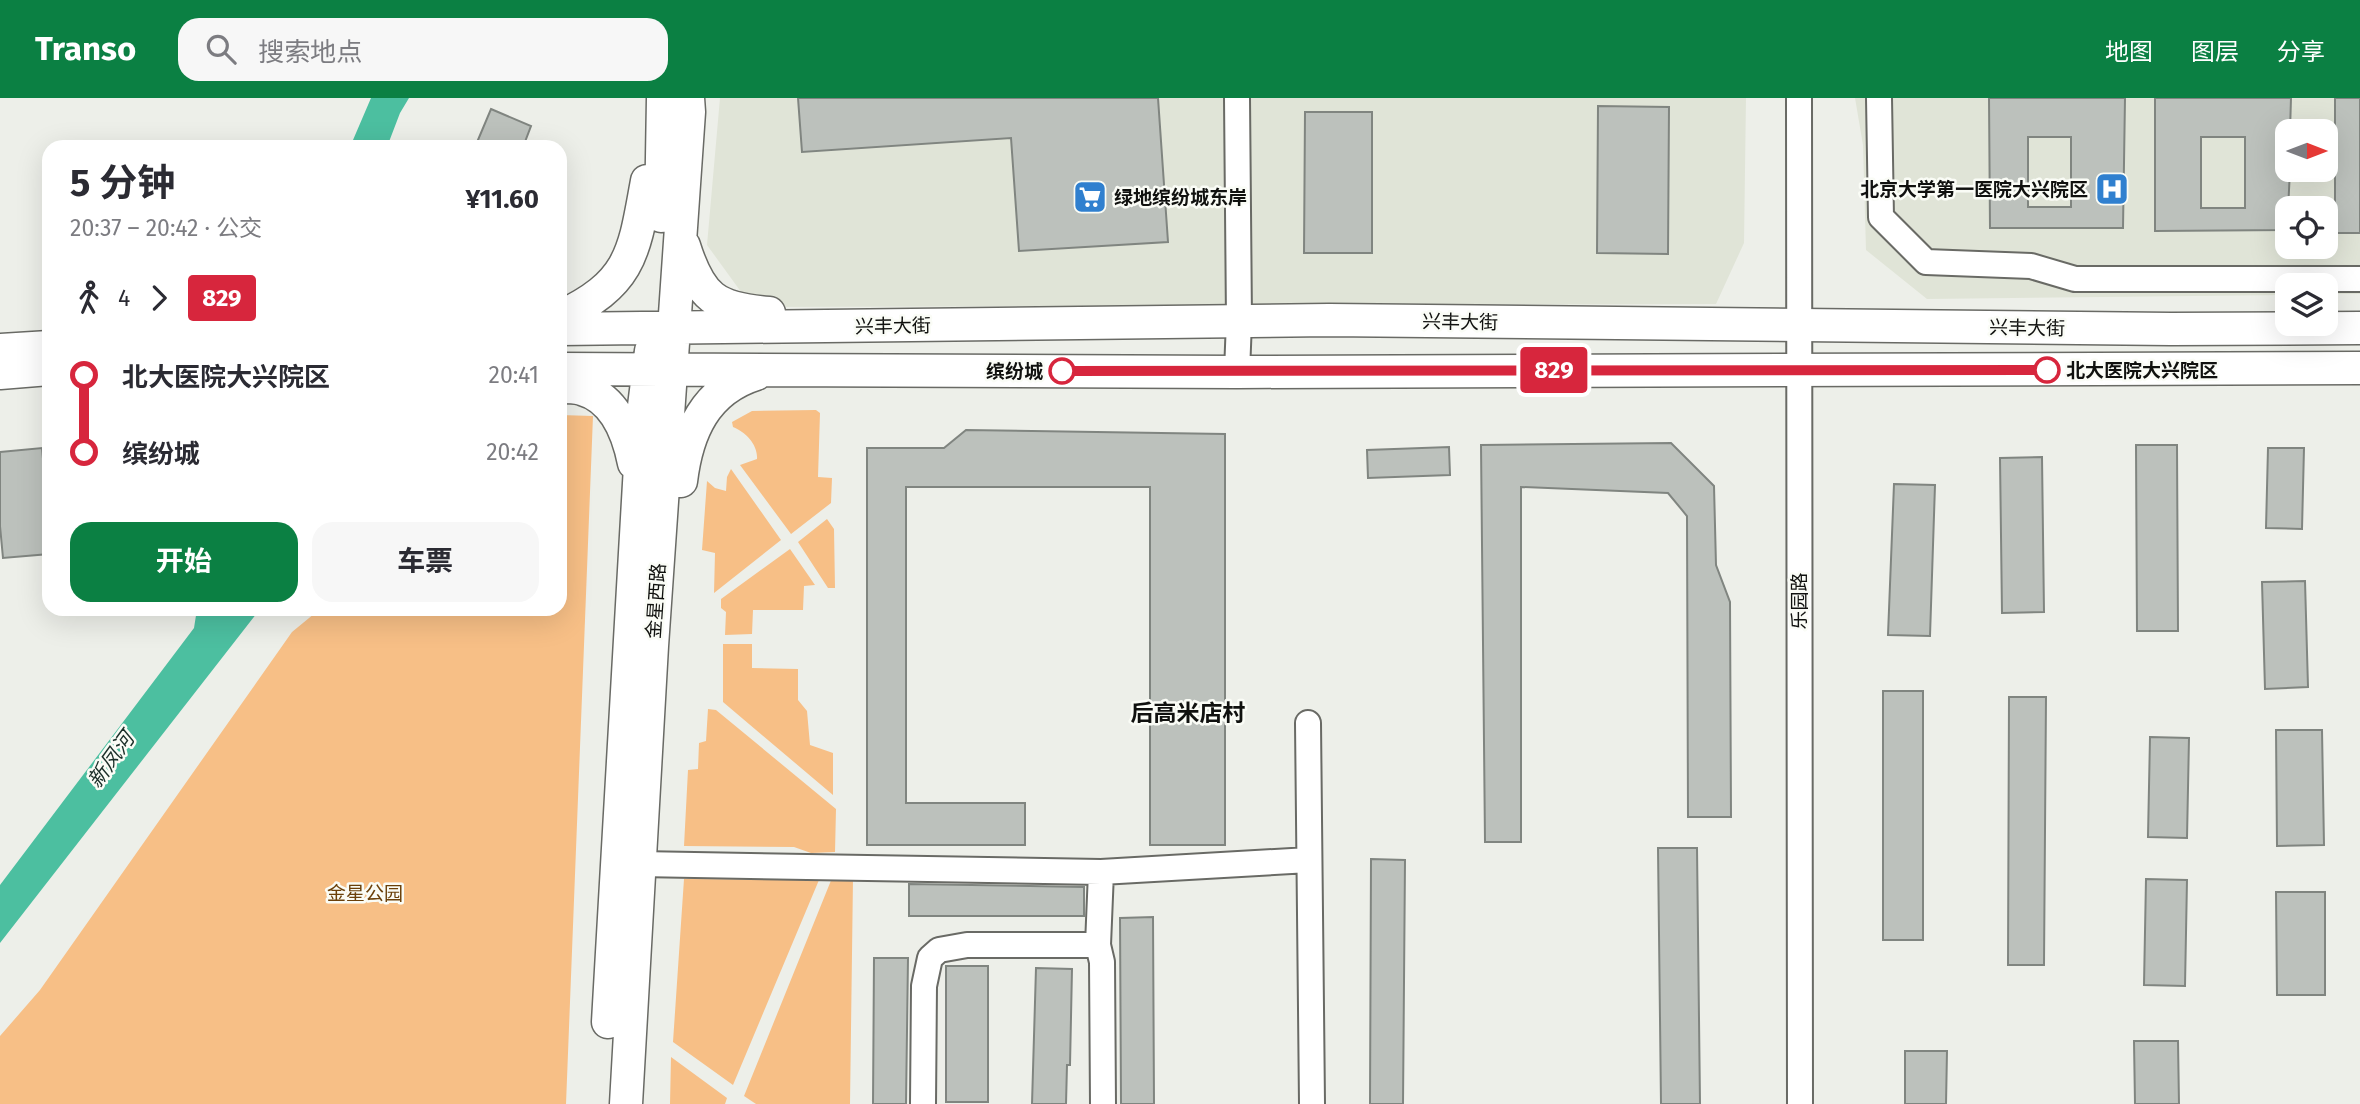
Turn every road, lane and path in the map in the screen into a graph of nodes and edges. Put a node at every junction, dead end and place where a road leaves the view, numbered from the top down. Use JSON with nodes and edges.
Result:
{"nodes":[{"id":1,"x":688,"y":98,"type":"edge"},
{"id":2,"x":1237,"y":98,"type":"edge"},
{"id":3,"x":1799,"y":98,"type":"edge"},
{"id":4,"x":1879,"y":98,"type":"edge"},
{"id":5,"x":663,"y":108,"type":"edge"},
{"id":6,"x":681,"y":237,"type":"junction"},
{"id":7,"x":2360,"y":279,"type":"edge"},
{"id":8,"x":567,"y":313,"type":"edge"},
{"id":9,"x":1239,"y":321,"type":"junction"},
{"id":10,"x":1799,"y":325,"type":"junction"},
{"id":11,"x":855,"y":326,"type":"junction"},
{"id":12,"x":2360,"y":328,"type":"edge"},
{"id":13,"x":567,"y":329,"type":"edge"},
{"id":14,"x":664,"y":329,"type":"junction"},
{"id":15,"x":42,"y":347,"type":"edge"},
{"id":16,"x":0,"y":350,"type":"edge"},
{"id":17,"x":1799,"y":368,"type":"junction"},
{"id":18,"x":2360,"y":368,"type":"edge"},
{"id":19,"x":567,"y":369,"type":"edge"},
{"id":20,"x":42,"y":370,"type":"edge"},
{"id":21,"x":661,"y":371,"type":"junction"},
{"id":22,"x":767,"y":371,"type":"junction"},
{"id":23,"x":1237,"y":372,"type":"junction"},
{"id":24,"x":0,"y":373,"type":"edge"},
{"id":25,"x":567,"y":388,"type":"edge"},
{"id":26,"x":639,"y":489,"type":"junction"},
{"id":27,"x":657,"y":591,"type":"junction"},
{"id":28,"x":1308,"y":723,"type":"dead end"},
{"id":29,"x":1310,"y":860,"type":"junction"},
{"id":30,"x":639,"y":864,"type":"junction"},
{"id":31,"x":1101,"y":872,"type":"junction"},
{"id":32,"x":1098,"y":945,"type":"junction"},
{"id":33,"x":604,"y":1104,"type":"edge"},
{"id":34,"x":626,"y":1104,"type":"edge"},
{"id":35,"x":923,"y":1104,"type":"edge"},
{"id":36,"x":1103,"y":1104,"type":"edge"},
{"id":37,"x":1312,"y":1104,"type":"edge"},
{"id":38,"x":1800,"y":1104,"type":"edge"}],
"edges":[{"from":1,"to":6,"type":"main road","name":"金星西路"},
{"from":2,"to":9,"type":"street"},
{"from":3,"to":10,"type":"street","name":"乐园路"},
{"from":4,"to":7,"type":"street"},
{"from":5,"to":8,"type":"main road"},
{"from":5,"to":14,"type":"main road","name":"金星西路"},
{"from":6,"to":11,"type":"main road"},
{"from":6,"to":14,"type":"main road","name":"金星西路"},
{"from":9,"to":10,"type":"main road","name":"兴丰大街"},
{"from":9,"to":11,"type":"main road","name":"兴丰大街"},
{"from":9,"to":23,"type":"street"},
{"from":10,"to":12,"type":"main road","name":"兴丰大街"},
{"from":10,"to":17,"type":"street","name":"乐园路"},
{"from":11,"to":14,"type":"main road","name":"兴丰大街"},
{"from":13,"to":14,"type":"main road","name":"兴丰大街"},
{"from":14,"to":21,"type":"main road","name":"金星西路"},
{"from":15,"to":16,"type":"main road"},
{"from":17,"to":18,"type":"main road"},
{"from":17,"to":23,"type":"main road"},
{"from":17,"to":38,"type":"street","name":"乐园路"},
{"from":19,"to":21,"type":"main road"},
{"from":20,"to":24,"type":"main road"},
{"from":21,"to":22,"type":"main road"},
{"from":21,"to":26,"type":"main road","name":"金星西路"},
{"from":21,"to":27,"type":"main road","name":"金星西路"},
{"from":22,"to":23,"type":"main road"},
{"from":22,"to":27,"type":"main road"},
{"from":25,"to":26,"type":"main road"},
{"from":26,"to":33,"type":"main road","name":"金星西路"},
{"from":27,"to":30,"type":"main road","name":"金星西路"},
{"from":28,"to":29,"type":"street"},
{"from":29,"to":31,"type":"street"},
{"from":29,"to":37,"type":"street"},
{"from":30,"to":31,"type":"street"},
{"from":30,"to":34,"type":"main road","name":"金星西路"},
{"from":31,"to":32,"type":"street"},
{"from":32,"to":35,"type":"street"},
{"from":32,"to":36,"type":"street"}]}
